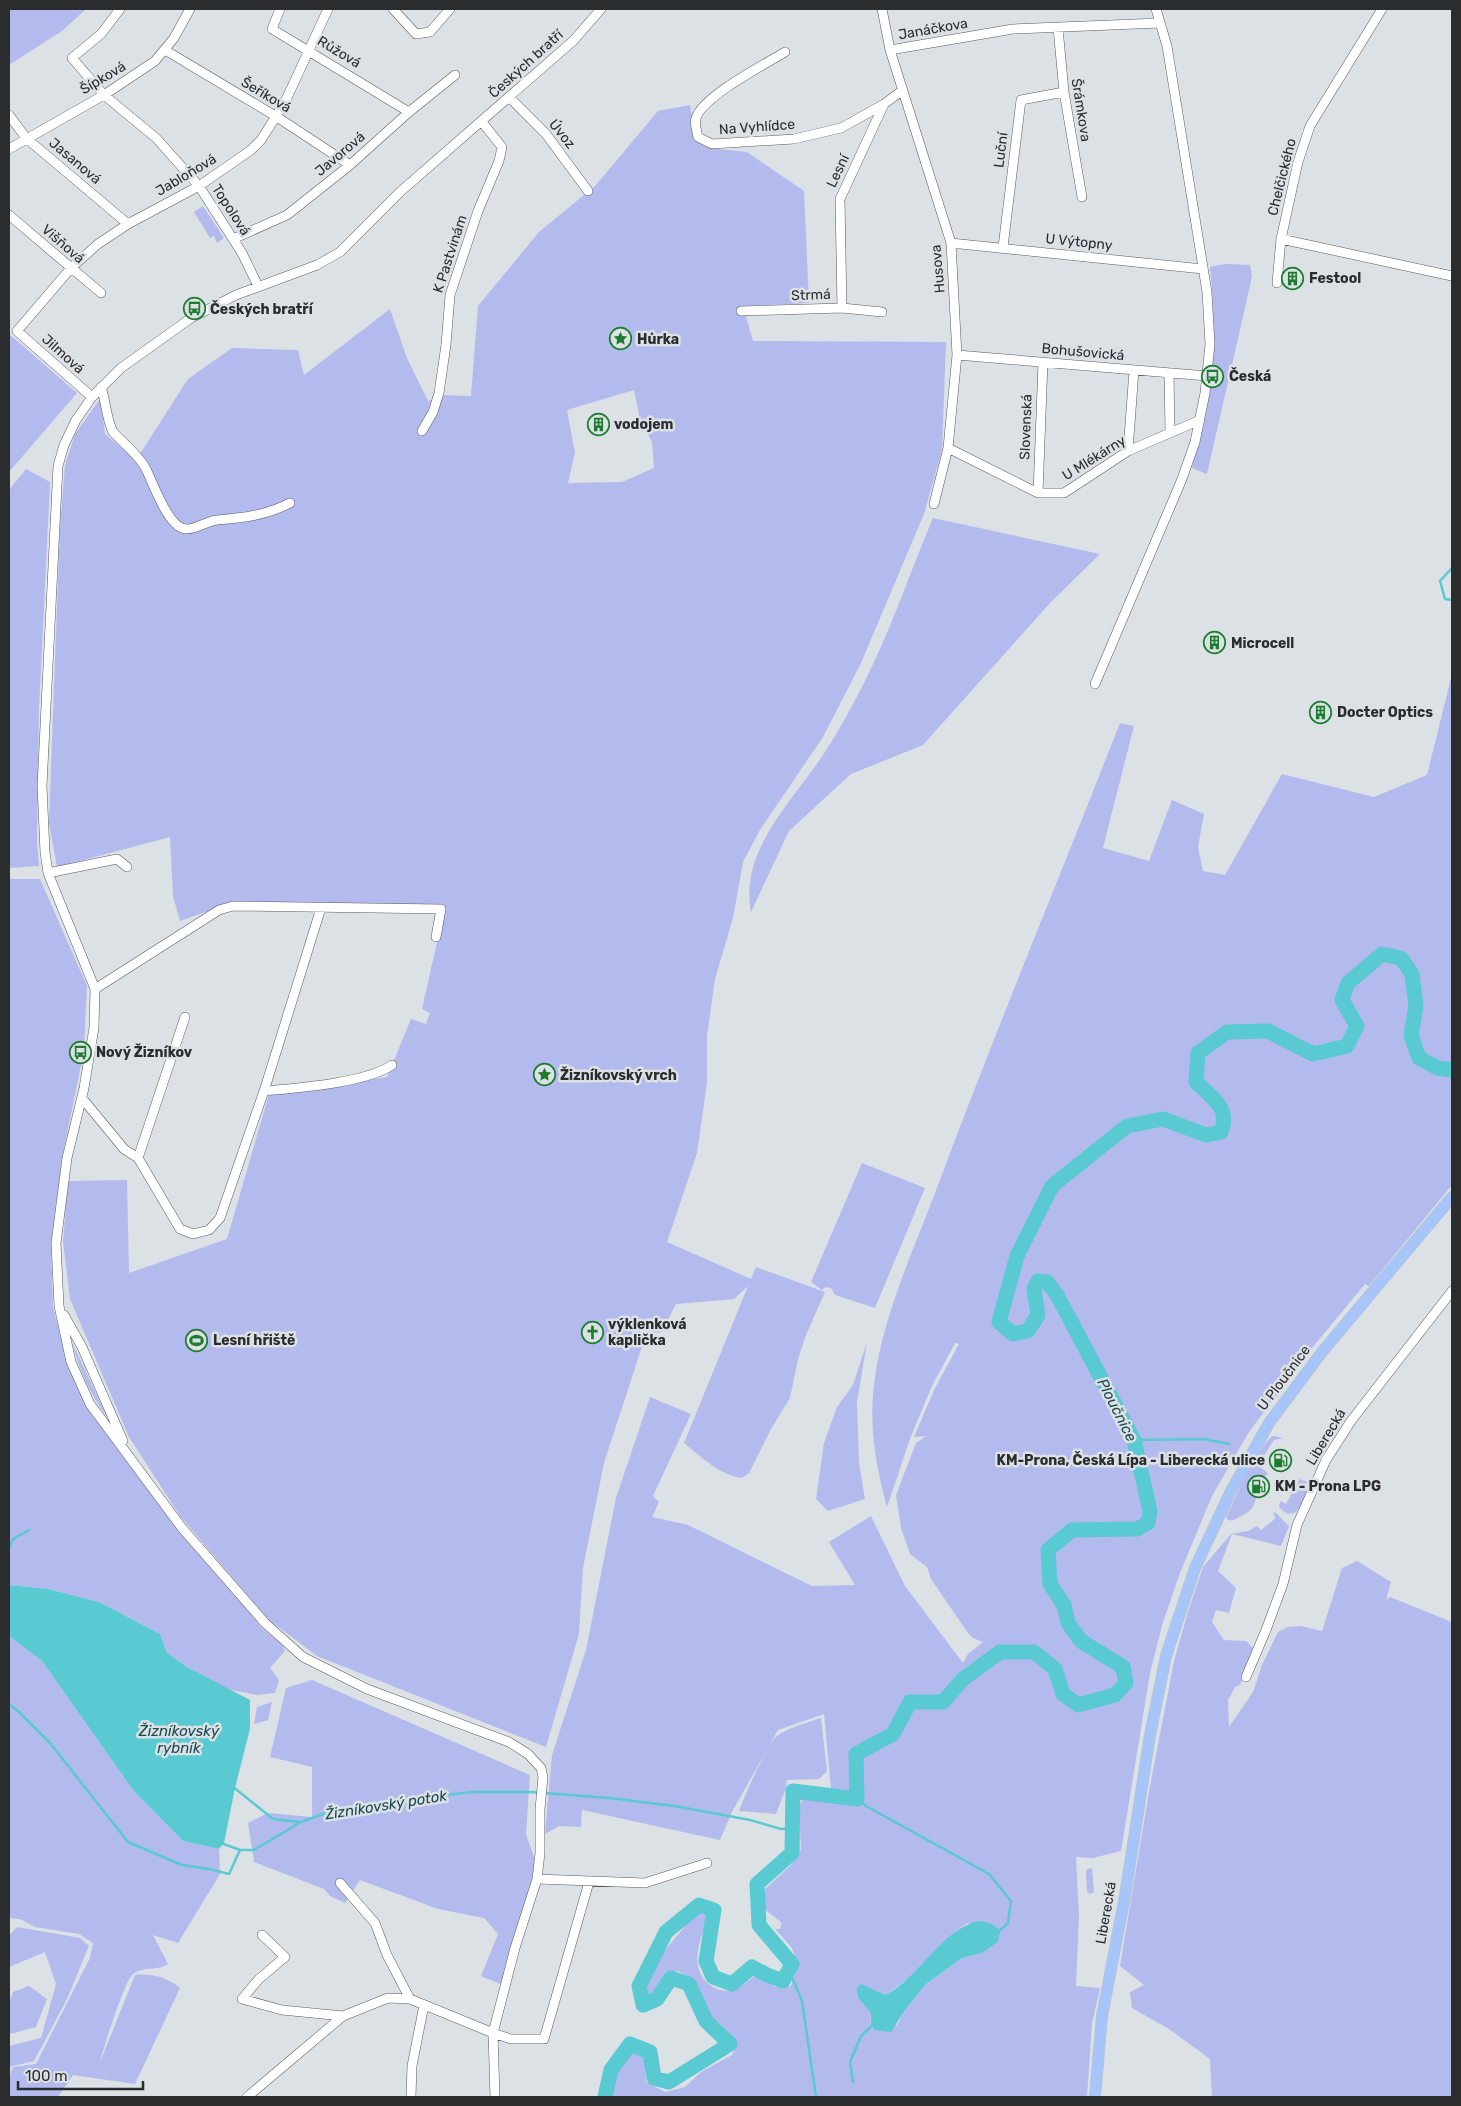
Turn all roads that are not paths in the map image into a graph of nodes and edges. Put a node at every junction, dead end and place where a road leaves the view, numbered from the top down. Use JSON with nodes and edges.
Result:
{"nodes":[{"id":1,"x":120,"y":9,"type":"edge"},
{"id":2,"x":190,"y":9,"type":"edge"},
{"id":3,"x":280,"y":9,"type":"edge"},
{"id":4,"x":328,"y":9,"type":"edge"},
{"id":5,"x":393,"y":9,"type":"edge"},
{"id":6,"x":450,"y":9,"type":"edge"},
{"id":7,"x":601,"y":9,"type":"edge"},
{"id":8,"x":882,"y":9,"type":"edge"},
{"id":9,"x":1156,"y":9,"type":"edge"},
{"id":10,"x":1382,"y":9,"type":"edge"},
{"id":11,"x":1160,"y":24,"type":"junction"},
{"id":12,"x":1058,"y":28,"type":"junction"},
{"id":13,"x":165,"y":50,"type":"junction"},
{"id":14,"x":309,"y":50,"type":"junction"},
{"id":15,"x":890,"y":50,"type":"junction"},
{"id":16,"x":785,"y":52,"type":"dead end"},
{"id":17,"x":455,"y":75,"type":"dead end"},
{"id":18,"x":903,"y":90,"type":"junction"},
{"id":19,"x":1064,"y":92,"type":"junction"},
{"id":20,"x":104,"y":95,"type":"junction"},
{"id":21,"x":510,"y":98,"type":"junction"},
{"id":22,"x":884,"y":104,"type":"junction"},
{"id":23,"x":409,"y":112,"type":"junction"},
{"id":24,"x":9,"y":115,"type":"edge"},
{"id":25,"x":276,"y":117,"type":"junction"},
{"id":26,"x":482,"y":122,"type":"junction"},
{"id":27,"x":26,"y":138,"type":"junction"},
{"id":28,"x":9,"y":149,"type":"edge"},
{"id":29,"x":350,"y":165,"type":"junction"},
{"id":30,"x":199,"y":186,"type":"junction"},
{"id":31,"x":588,"y":191,"type":"dead end"},
{"id":32,"x":1082,"y":197,"type":"dead end"},
{"id":33,"x":9,"y":215,"type":"edge"},
{"id":34,"x":128,"y":224,"type":"junction"},
{"id":35,"x":233,"y":239,"type":"junction"},
{"id":36,"x":1281,"y":239,"type":"junction"},
{"id":37,"x":951,"y":242,"type":"junction"},
{"id":38,"x":1003,"y":247,"type":"junction"},
{"id":39,"x":71,"y":268,"type":"junction"},
{"id":40,"x":1204,"y":269,"type":"junction"},
{"id":41,"x":1452,"y":276,"type":"edge"},
{"id":42,"x":1277,"y":283,"type":"dead end"},
{"id":43,"x":258,"y":286,"type":"junction"},
{"id":44,"x":101,"y":292,"type":"dead end"},
{"id":45,"x":842,"y":308,"type":"junction"},
{"id":46,"x":741,"y":311,"type":"dead end"},
{"id":47,"x":882,"y":312,"type":"dead end"},
{"id":48,"x":17,"y":331,"type":"joint"},
{"id":49,"x":957,"y":355,"type":"junction"},
{"id":50,"x":1043,"y":362,"type":"junction"},
{"id":51,"x":1134,"y":370,"type":"junction"},
{"id":52,"x":1169,"y":373,"type":"junction"},
{"id":53,"x":1207,"y":376,"type":"junction"},
{"id":54,"x":101,"y":387,"type":"junction"},
{"id":55,"x":92,"y":397,"type":"junction"},
{"id":56,"x":1200,"y":420,"type":"junction"},
{"id":57,"x":422,"y":431,"type":"dead end"},
{"id":58,"x":1170,"y":432,"type":"junction"},
{"id":59,"x":948,"y":448,"type":"junction"},
{"id":60,"x":1128,"y":451,"type":"junction"},
{"id":61,"x":1038,"y":493,"type":"junction"},
{"id":62,"x":290,"y":502,"type":"dead end"},
{"id":63,"x":934,"y":504,"type":"dead end"},
{"id":64,"x":1095,"y":684,"type":"dead end"},
{"id":65,"x":127,"y":868,"type":"dead end"},
{"id":66,"x":48,"y":872,"type":"junction"},
{"id":67,"x":321,"y":908,"type":"junction"},
{"id":68,"x":436,"y":937,"type":"dead end"},
{"id":69,"x":95,"y":989,"type":"junction"},
{"id":70,"x":185,"y":1017,"type":"dead end"},
{"id":71,"x":392,"y":1065,"type":"dead end"},
{"id":72,"x":264,"y":1091,"type":"junction"},
{"id":73,"x":82,"y":1098,"type":"junction"},
{"id":74,"x":138,"y":1158,"type":"junction"},
{"id":75,"x":1452,"y":1197,"type":"edge"},
{"id":76,"x":1452,"y":1291,"type":"edge"},
{"id":77,"x":59,"y":1306,"type":"junction"},
{"id":78,"x":128,"y":1454,"type":"junction"},
{"id":79,"x":1246,"y":1677,"type":"dead end"},
{"id":80,"x":1150,"y":1735,"type":"joint"},
{"id":81,"x":707,"y":1862,"type":"dead end"},
{"id":82,"x":537,"y":1878,"type":"junction"},
{"id":83,"x":589,"y":1882,"type":"junction"},
{"id":84,"x":340,"y":1883,"type":"dead end"},
{"id":85,"x":262,"y":1935,"type":"dead end"},
{"id":86,"x":410,"y":1999,"type":"junction"},
{"id":87,"x":424,"y":2005,"type":"junction"},
{"id":88,"x":343,"y":2016,"type":"junction"},
{"id":89,"x":492,"y":2033,"type":"junction"},
{"id":90,"x":247,"y":2097,"type":"edge"},
{"id":91,"x":411,"y":2097,"type":"edge"},
{"id":92,"x":495,"y":2097,"type":"edge"},
{"id":93,"x":1095,"y":2097,"type":"edge"}],
"edges":[{"from":1,"to":20,"type":"street","name":"Topolová"},
{"from":2,"to":13,"type":"street","name":"Šípková"},
{"from":3,"to":14,"type":"street","name":"Růžová"},
{"from":4,"to":14,"type":"street","name":"Jabloňová"},
{"from":5,"to":6,"type":"street"},
{"from":7,"to":21,"type":"street","name":"Českých bratří"},
{"from":8,"to":15,"type":"street","name":"Husova"},
{"from":9,"to":11,"type":"street"},
{"from":10,"to":36,"type":"street","name":"Chelčického"},
{"from":11,"to":12,"type":"street","name":"Janáčkova"},
{"from":11,"to":40,"type":"street"},
{"from":12,"to":15,"type":"street","name":"Janáčkova"},
{"from":12,"to":19,"type":"street","name":"Šrámkova"},
{"from":13,"to":20,"type":"street","name":"Šípková"},
{"from":13,"to":25,"type":"street","name":"Šeříková"},
{"from":14,"to":23,"type":"street","name":"Růžová"},
{"from":14,"to":25,"type":"street","name":"Jabloňová"},
{"from":15,"to":18,"type":"street","name":"Husova"},
{"from":16,"to":22,"type":"street","name":"Na Vyhlídce"},
{"from":17,"to":23,"type":"street","name":"Javorová"},
{"from":18,"to":22,"type":"street","name":"Lesní"},
{"from":18,"to":37,"type":"street","name":"Husova"},
{"from":19,"to":32,"type":"street","name":"Šrámkova"},
{"from":19,"to":38,"type":"street","name":"Luční"},
{"from":20,"to":27,"type":"street","name":"Šípková"},
{"from":20,"to":30,"type":"street","name":"Topolová"},
{"from":21,"to":26,"type":"street","name":"Českých bratří"},
{"from":21,"to":31,"type":"street","name":"Úvoz"},
{"from":22,"to":45,"type":"street","name":"Lesní"},
{"from":23,"to":29,"type":"street","name":"Javorová"},
{"from":24,"to":27,"type":"street","name":"Jasanová"},
{"from":25,"to":29,"type":"street","name":"Šeříková"},
{"from":25,"to":30,"type":"street","name":"Jabloňová"},
{"from":26,"to":43,"type":"street","name":"Českých bratří"},
{"from":26,"to":57,"type":"street","name":"K Pastvinám"},
{"from":27,"to":28,"type":"street","name":"Šípková"},
{"from":27,"to":34,"type":"street","name":"Jasanová"},
{"from":29,"to":35,"type":"street","name":"Javorová"},
{"from":30,"to":34,"type":"street","name":"Jabloňová"},
{"from":30,"to":35,"type":"street","name":"Topolová"},
{"from":33,"to":39,"type":"street","name":"Višňová"},
{"from":34,"to":39,"type":"street","name":"Jabloňová"},
{"from":35,"to":43,"type":"street","name":"Topolová"},
{"from":36,"to":41,"type":"street"},
{"from":36,"to":42,"type":"street","name":"Chelčického"},
{"from":37,"to":38,"type":"street","name":"U Výtopny"},
{"from":37,"to":49,"type":"street","name":"Husova"},
{"from":38,"to":40,"type":"street","name":"U Výtopny"},
{"from":39,"to":44,"type":"street","name":"Višňová"},
{"from":39,"to":48,"type":"street","name":"Jabloňová"},
{"from":40,"to":53,"type":"street"},
{"from":43,"to":54,"type":"street","name":"Českých bratří"},
{"from":45,"to":46,"type":"street","name":"Strmá"},
{"from":45,"to":47,"type":"street","name":"Strmá"},
{"from":48,"to":55,"type":"street","name":"Jilmová"},
{"from":49,"to":50,"type":"street","name":"Bohušovická"},
{"from":49,"to":59,"type":"street","name":"Husova"},
{"from":50,"to":51,"type":"street","name":"Bohušovická"},
{"from":50,"to":61,"type":"street","name":"Slovenská"},
{"from":51,"to":52,"type":"street","name":"Bohušovická"},
{"from":51,"to":60,"type":"street"},
{"from":52,"to":53,"type":"street","name":"Bohušovická"},
{"from":52,"to":58,"type":"street"},
{"from":53,"to":56,"type":"street"},
{"from":54,"to":55,"type":"street","name":"Českých bratří"},
{"from":54,"to":62,"type":"street"},
{"from":55,"to":66,"type":"street","name":"Českých bratří"},
{"from":56,"to":58,"type":"street","name":"U Mlékárny"},
{"from":56,"to":64,"type":"street"},
{"from":58,"to":60,"type":"street","name":"U Mlékárny"},
{"from":59,"to":61,"type":"street","name":"U Mlékárny"},
{"from":59,"to":63,"type":"street","name":"Husova"},
{"from":60,"to":61,"type":"street","name":"U Mlékárny"},
{"from":65,"to":66,"type":"street"},
{"from":66,"to":69,"type":"street","name":"Českých bratří"},
{"from":67,"to":68,"type":"street"},
{"from":67,"to":69,"type":"street"},
{"from":67,"to":72,"type":"street"},
{"from":69,"to":73,"type":"street"},
{"from":70,"to":74,"type":"street"},
{"from":71,"to":72,"type":"street"},
{"from":72,"to":74,"type":"street"},
{"from":73,"to":74,"type":"street"},
{"from":73,"to":77,"type":"street"},
{"from":75,"to":80,"type":"main road","name":"U Ploučnice"},
{"from":76,"to":79,"type":"street","name":"Liberecká"},
{"from":77,"to":78,"type":"street"},
{"from":77,"to":78,"type":"street"},
{"from":78,"to":82,"type":"street"},
{"from":80,"to":93,"type":"main road","name":"Liberecká"},
{"from":81,"to":83,"type":"street"},
{"from":82,"to":83,"type":"street"},
{"from":82,"to":89,"type":"street"},
{"from":83,"to":89,"type":"street"},
{"from":84,"to":86,"type":"street"},
{"from":85,"to":88,"type":"street"},
{"from":86,"to":87,"type":"street"},
{"from":86,"to":88,"type":"street"},
{"from":87,"to":89,"type":"street"},
{"from":87,"to":91,"type":"street"},
{"from":88,"to":90,"type":"street"},
{"from":89,"to":92,"type":"street"}]}
